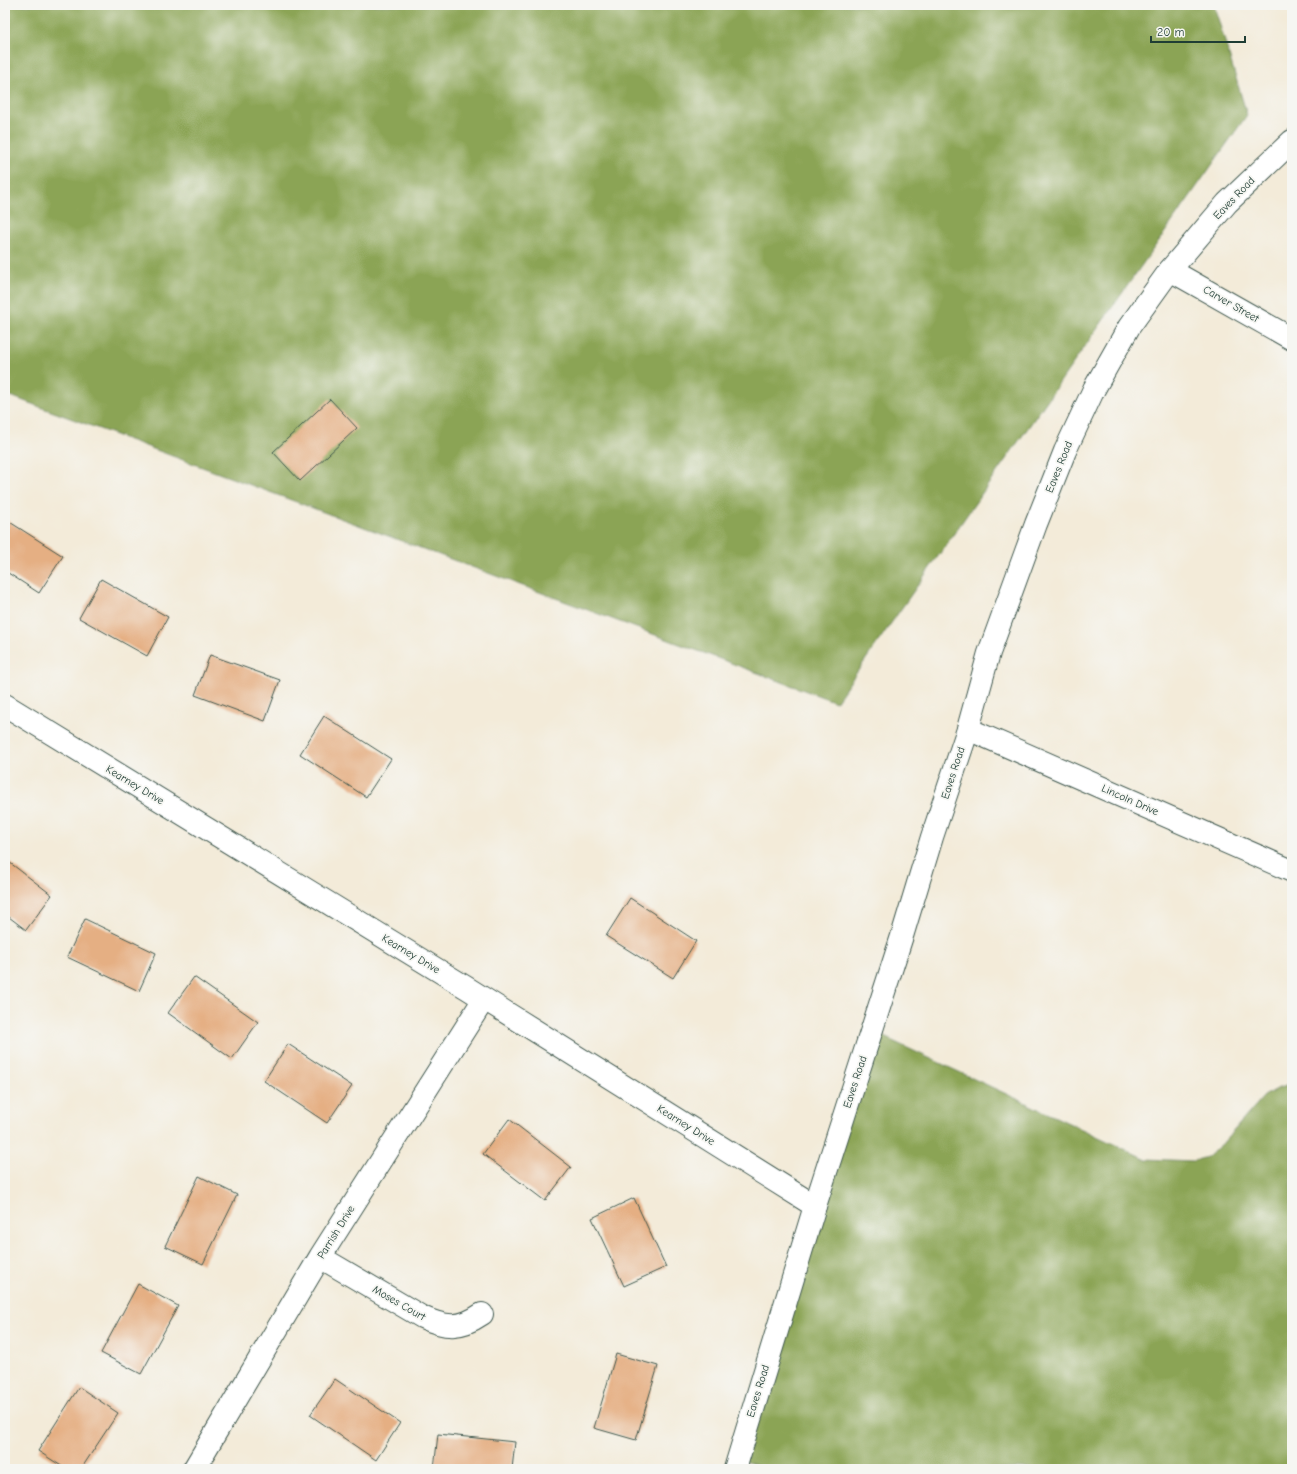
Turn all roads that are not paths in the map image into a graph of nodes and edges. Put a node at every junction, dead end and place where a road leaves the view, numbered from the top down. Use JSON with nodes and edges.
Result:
{"nodes":[{"id":1,"x":1292,"y":140,"type":"edge"},
{"id":2,"x":1170,"y":270,"type":"junction"},
{"id":3,"x":1292,"y":339,"type":"edge"},
{"id":4,"x":5,"y":705,"type":"edge"},
{"id":5,"x":968,"y":729,"type":"junction"},
{"id":6,"x":1292,"y":871,"type":"edge"},
{"id":7,"x":484,"y":998,"type":"junction"},
{"id":8,"x":815,"y":1206,"type":"junction"},
{"id":9,"x":320,"y":1257,"type":"junction"},
{"id":10,"x":482,"y":1314,"type":"dead end"},
{"id":11,"x":194,"y":1469,"type":"edge"},
{"id":12,"x":735,"y":1469,"type":"edge"}],
"edges":[{"from":1,"to":2,"type":"street","name":"Eaves Road"},
{"from":2,"to":3,"type":"street","name":"Carver Street"},
{"from":2,"to":5,"type":"street","name":"Eaves Road"},
{"from":4,"to":7,"type":"street","name":"Kearney Drive"},
{"from":5,"to":6,"type":"street","name":"Lincoln Drive"},
{"from":5,"to":8,"type":"street","name":"Eaves Road"},
{"from":7,"to":8,"type":"street","name":"Kearney Drive"},
{"from":7,"to":9,"type":"street","name":"Parrish Drive"},
{"from":8,"to":12,"type":"street","name":"Eaves Road"},
{"from":9,"to":10,"type":"street","name":"Moses Court"},
{"from":9,"to":11,"type":"street","name":"Parrish Drive"}]}
